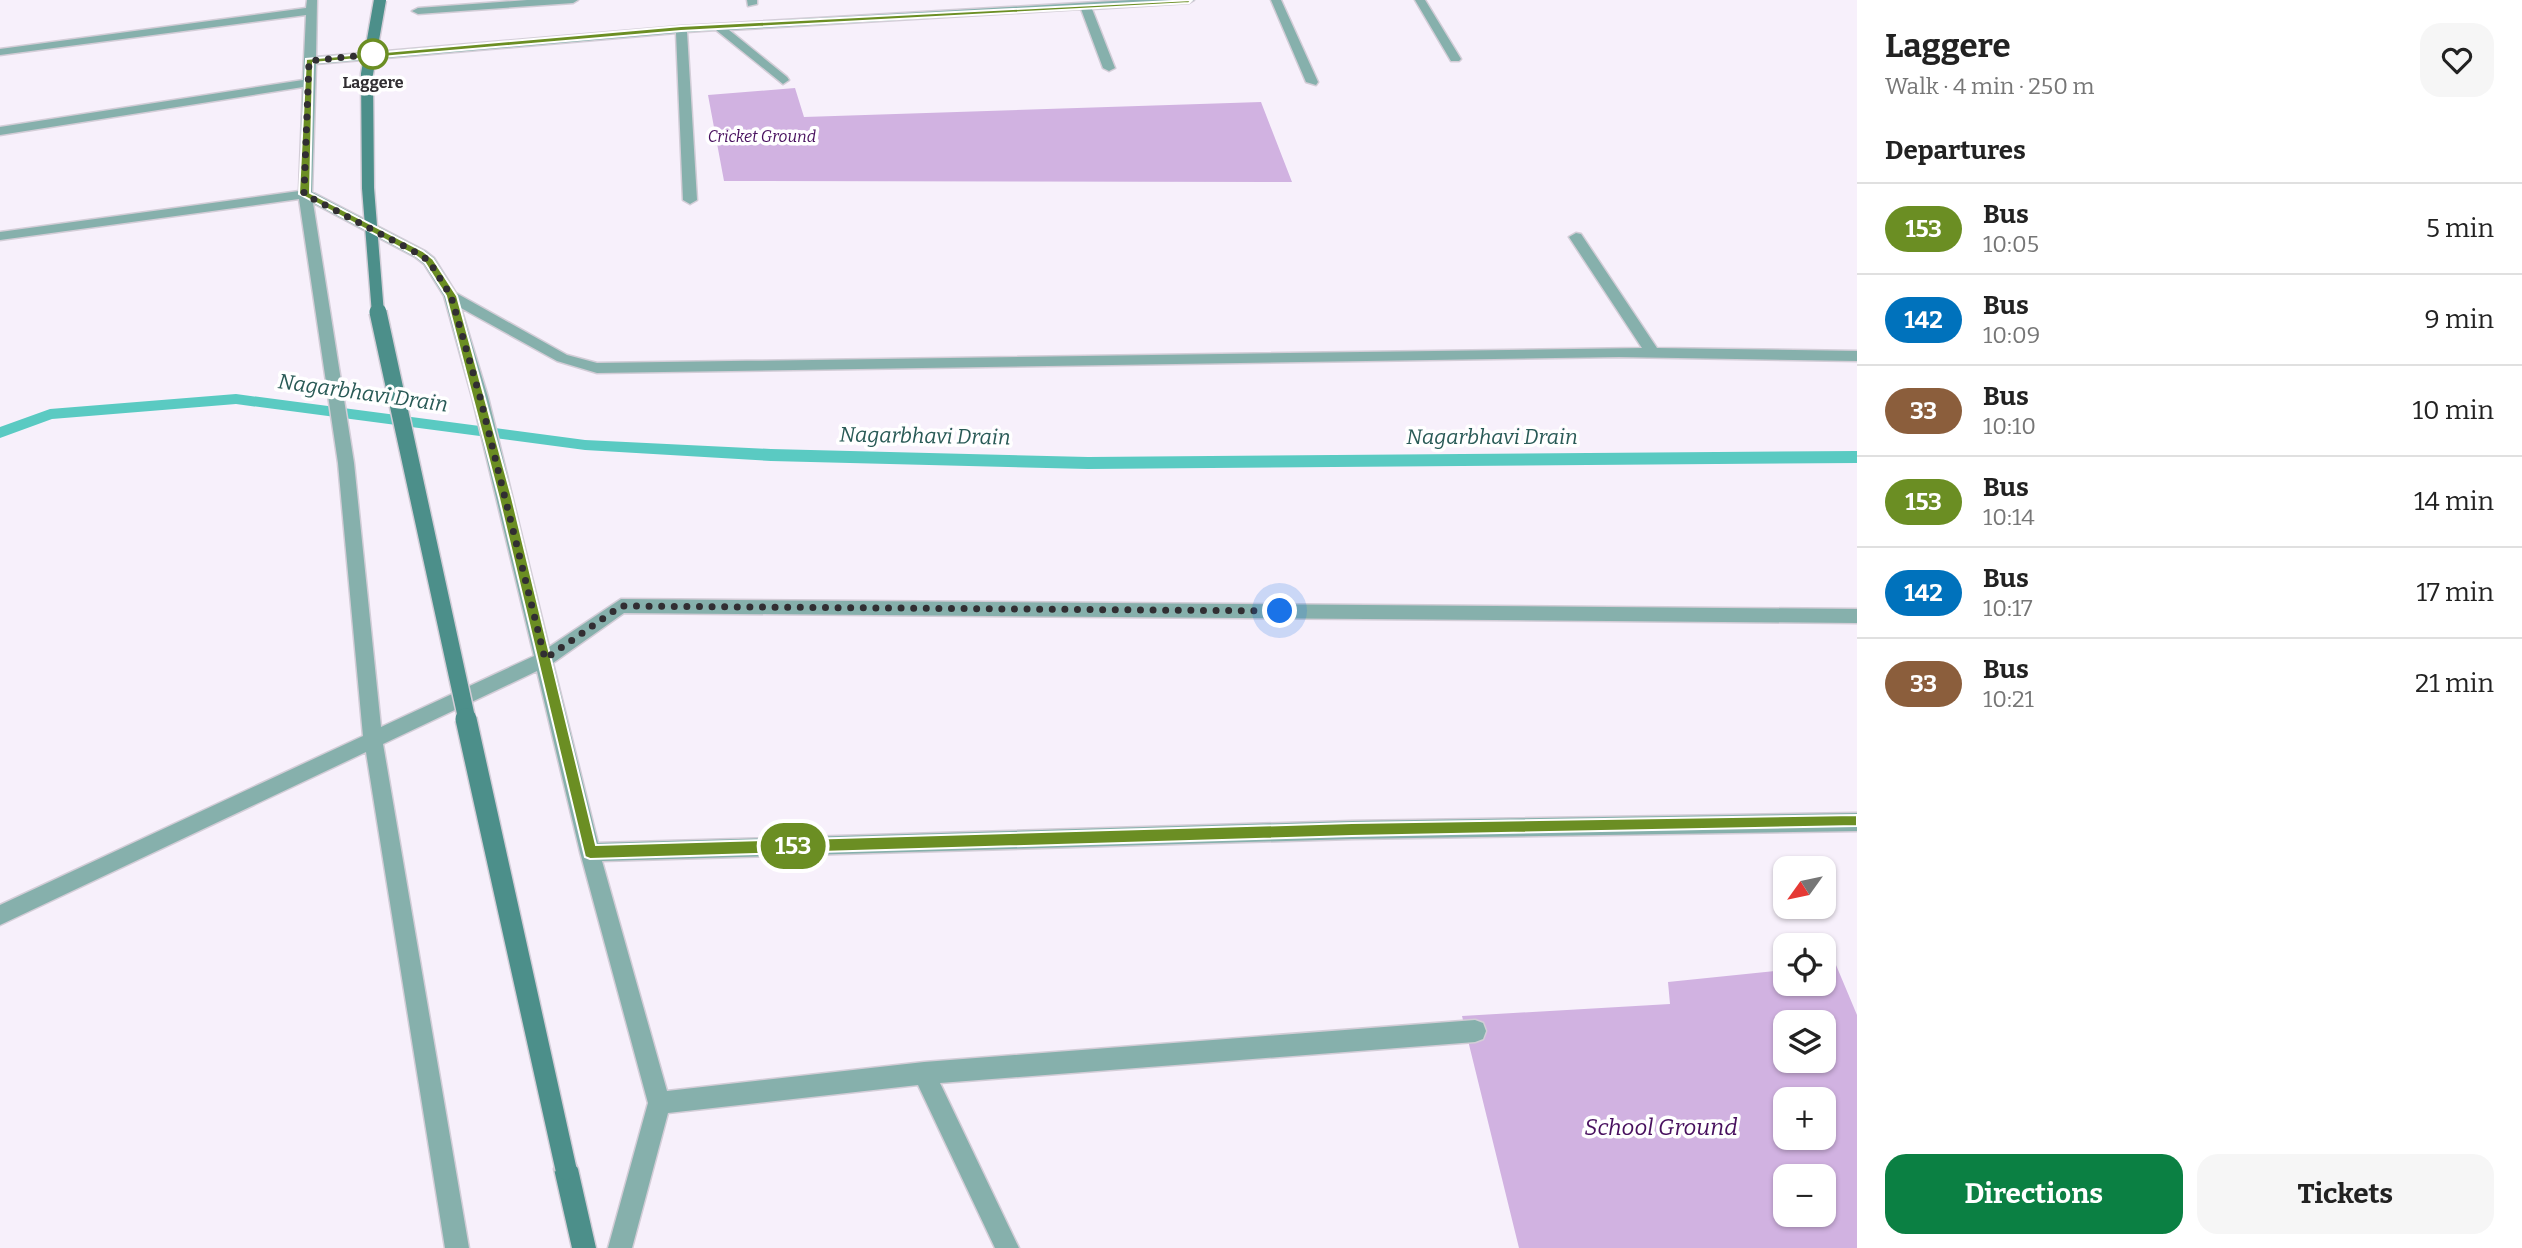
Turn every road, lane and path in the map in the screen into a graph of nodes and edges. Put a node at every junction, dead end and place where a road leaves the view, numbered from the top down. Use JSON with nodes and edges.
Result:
{"nodes":[{"id":1,"x":380,"y":0,"type":"edge"},
{"id":2,"x":573,"y":0,"type":"edge"},
{"id":3,"x":1189,"y":0,"type":"edge"},
{"id":4,"x":1276,"y":0,"type":"edge"},
{"id":5,"x":1420,"y":0,"type":"edge"},
{"id":6,"x":312,"y":6,"type":"edge"},
{"id":7,"x":1085,"y":6,"type":"junction"},
{"id":8,"x":418,"y":11,"type":"dead end"},
{"id":9,"x":719,"y":27,"type":"junction"},
{"id":10,"x":681,"y":29,"type":"junction"},
{"id":11,"x":0,"y":52,"type":"edge"},
{"id":12,"x":1455,"y":60,"type":"dead end"},
{"id":13,"x":309,"y":61,"type":"junction"},
{"id":14,"x":1109,"y":68,"type":"dead end"},
{"id":15,"x":783,"y":80,"type":"dead end"},
{"id":16,"x":1312,"y":82,"type":"dead end"},
{"id":17,"x":308,"y":83,"type":"junction"},
{"id":18,"x":0,"y":131,"type":"edge"},
{"id":19,"x":304,"y":194,"type":"junction"},
{"id":20,"x":690,"y":201,"type":"dead end"},
{"id":21,"x":0,"y":236,"type":"edge"},
{"id":22,"x":1576,"y":237,"type":"dead end"},
{"id":23,"x":451,"y":296,"type":"junction"},
{"id":24,"x":1651,"y":352,"type":"junction"},
{"id":25,"x":1857,"y":356,"type":"edge"},
{"id":26,"x":1857,"y":616,"type":"edge"},
{"id":27,"x":545,"y":659,"type":"junction"},
{"id":28,"x":373,"y":738,"type":"junction"},
{"id":29,"x":1857,"y":821,"type":"edge"},
{"id":30,"x":590,"y":852,"type":"junction"},
{"id":31,"x":0,"y":915,"type":"edge"},
{"id":32,"x":1475,"y":1031,"type":"dead end"},
{"id":33,"x":924,"y":1073,"type":"junction"},
{"id":34,"x":659,"y":1103,"type":"junction"},
{"id":35,"x":457,"y":1248,"type":"edge"},
{"id":36,"x":584,"y":1248,"type":"edge"},
{"id":37,"x":620,"y":1248,"type":"edge"},
{"id":38,"x":1007,"y":1248,"type":"edge"}],
"edges":[{"from":1,"to":36,"type":"street","bridge":true},
{"from":2,"to":8,"type":"street"},
{"from":3,"to":7,"type":"street"},
{"from":4,"to":16,"type":"street"},
{"from":5,"to":12,"type":"street"},
{"from":6,"to":11,"type":"street"},
{"from":6,"to":13,"type":"street"},
{"from":7,"to":9,"type":"street"},
{"from":7,"to":14,"type":"street"},
{"from":9,"to":10,"type":"street"},
{"from":9,"to":15,"type":"street"},
{"from":10,"to":13,"type":"street"},
{"from":10,"to":20,"type":"street"},
{"from":13,"to":17,"type":"street"},
{"from":17,"to":18,"type":"street"},
{"from":17,"to":19,"type":"street"},
{"from":19,"to":21,"type":"street"},
{"from":19,"to":23,"type":"street"},
{"from":19,"to":28,"type":"street"},
{"from":22,"to":24,"type":"street"},
{"from":23,"to":24,"type":"street"},
{"from":23,"to":27,"type":"street"},
{"from":24,"to":25,"type":"street"},
{"from":26,"to":27,"type":"street"},
{"from":27,"to":28,"type":"street"},
{"from":27,"to":30,"type":"street"},
{"from":28,"to":31,"type":"street"},
{"from":28,"to":35,"type":"street"},
{"from":29,"to":30,"type":"street"},
{"from":30,"to":34,"type":"street"},
{"from":32,"to":33,"type":"street"},
{"from":33,"to":34,"type":"street"},
{"from":33,"to":38,"type":"street"},
{"from":34,"to":37,"type":"street"}]}
